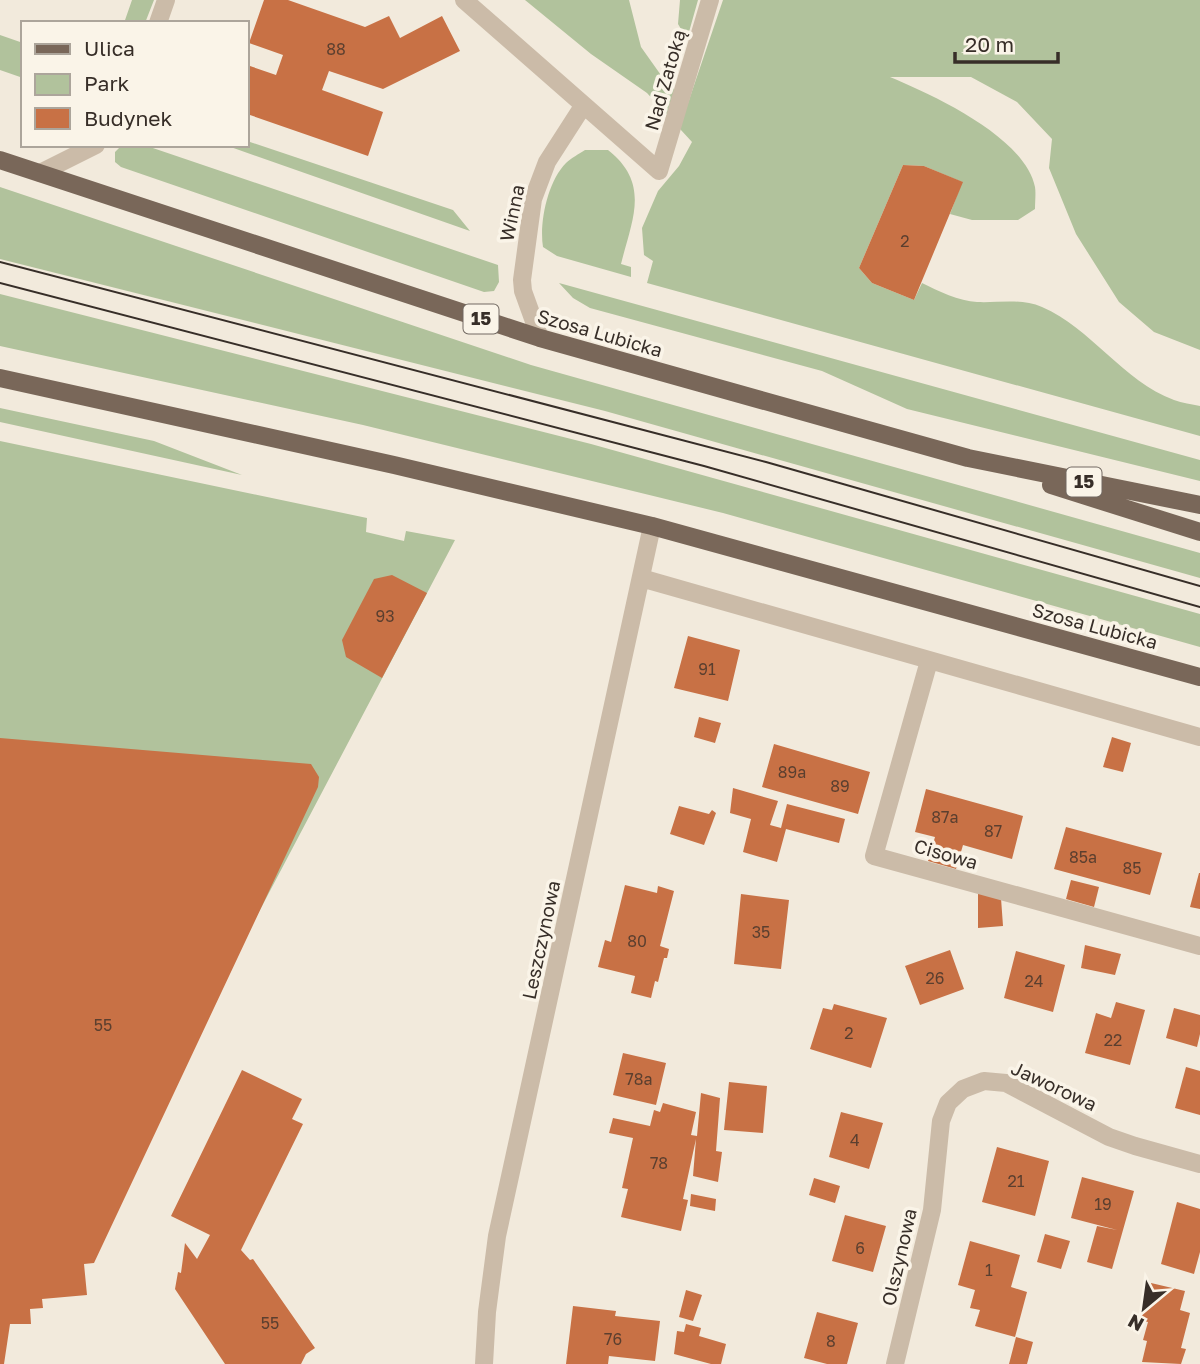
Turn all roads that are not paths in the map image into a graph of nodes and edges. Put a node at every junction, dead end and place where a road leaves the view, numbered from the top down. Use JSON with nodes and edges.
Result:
{"nodes":[{"id":1,"x":166,"y":0,"type":"edge"},
{"id":2,"x":464,"y":0,"type":"edge"},
{"id":3,"x":710,"y":0,"type":"edge"},
{"id":4,"x":159,"y":21,"type":"edge"},
{"id":5,"x":583,"y":106,"type":"junction"},
{"id":6,"x":92,"y":147,"type":"edge"},
{"id":7,"x":0,"y":160,"type":"edge"},
{"id":8,"x":40,"y":173,"type":"junction"},
{"id":9,"x":540,"y":338,"type":"junction"},
{"id":10,"x":0,"y":378,"type":"edge"},
{"id":11,"x":968,"y":458,"type":"junction"},
{"id":12,"x":1200,"y":505,"type":"edge"},
{"id":13,"x":652,"y":526,"type":"junction"},
{"id":14,"x":1200,"y":532,"type":"edge"},
{"id":15,"x":641,"y":578,"type":"junction"},
{"id":16,"x":929,"y":661,"type":"junction"},
{"id":17,"x":1200,"y":677,"type":"edge"},
{"id":18,"x":1200,"y":737,"type":"edge"},
{"id":19,"x":1200,"y":946,"type":"edge"},
{"id":20,"x":939,"y":1158,"type":"joint"},
{"id":21,"x":1200,"y":1164,"type":"edge"},
{"id":22,"x":484,"y":1364,"type":"edge"},
{"id":23,"x":895,"y":1364,"type":"edge"}],
"edges":[{"from":1,"to":4,"type":"street"},
{"from":2,"to":5,"type":"street"},
{"from":3,"to":5,"type":"street","name":"Nad Zatoką"},
{"from":5,"to":9,"type":"street","name":"Winna"},
{"from":6,"to":8,"type":"street"},
{"from":7,"to":8,"type":"main road","name":"Szosa Lubicka","number":"15"},
{"from":8,"to":9,"type":"main road","name":"Szosa Lubicka","number":"15"},
{"from":9,"to":11,"type":"main road","name":"Szosa Lubicka","number":"15"},
{"from":10,"to":13,"type":"main road","name":"Szosa Lubicka"},
{"from":11,"to":12,"type":"main road","name":"Szosa Lubicka","number":"15"},
{"from":11,"to":14,"type":"main road"},
{"from":13,"to":15,"type":"street","name":"Leszczynowa"},
{"from":13,"to":17,"type":"main road","name":"Szosa Lubicka"},
{"from":15,"to":16,"type":"street"},
{"from":15,"to":22,"type":"street","name":"Leszczynowa"},
{"from":16,"to":18,"type":"street"},
{"from":16,"to":19,"type":"street","name":"Cisowa"},
{"from":20,"to":21,"type":"street","name":"Jaworowa"},
{"from":20,"to":23,"type":"street","name":"Olszynowa"}]}
